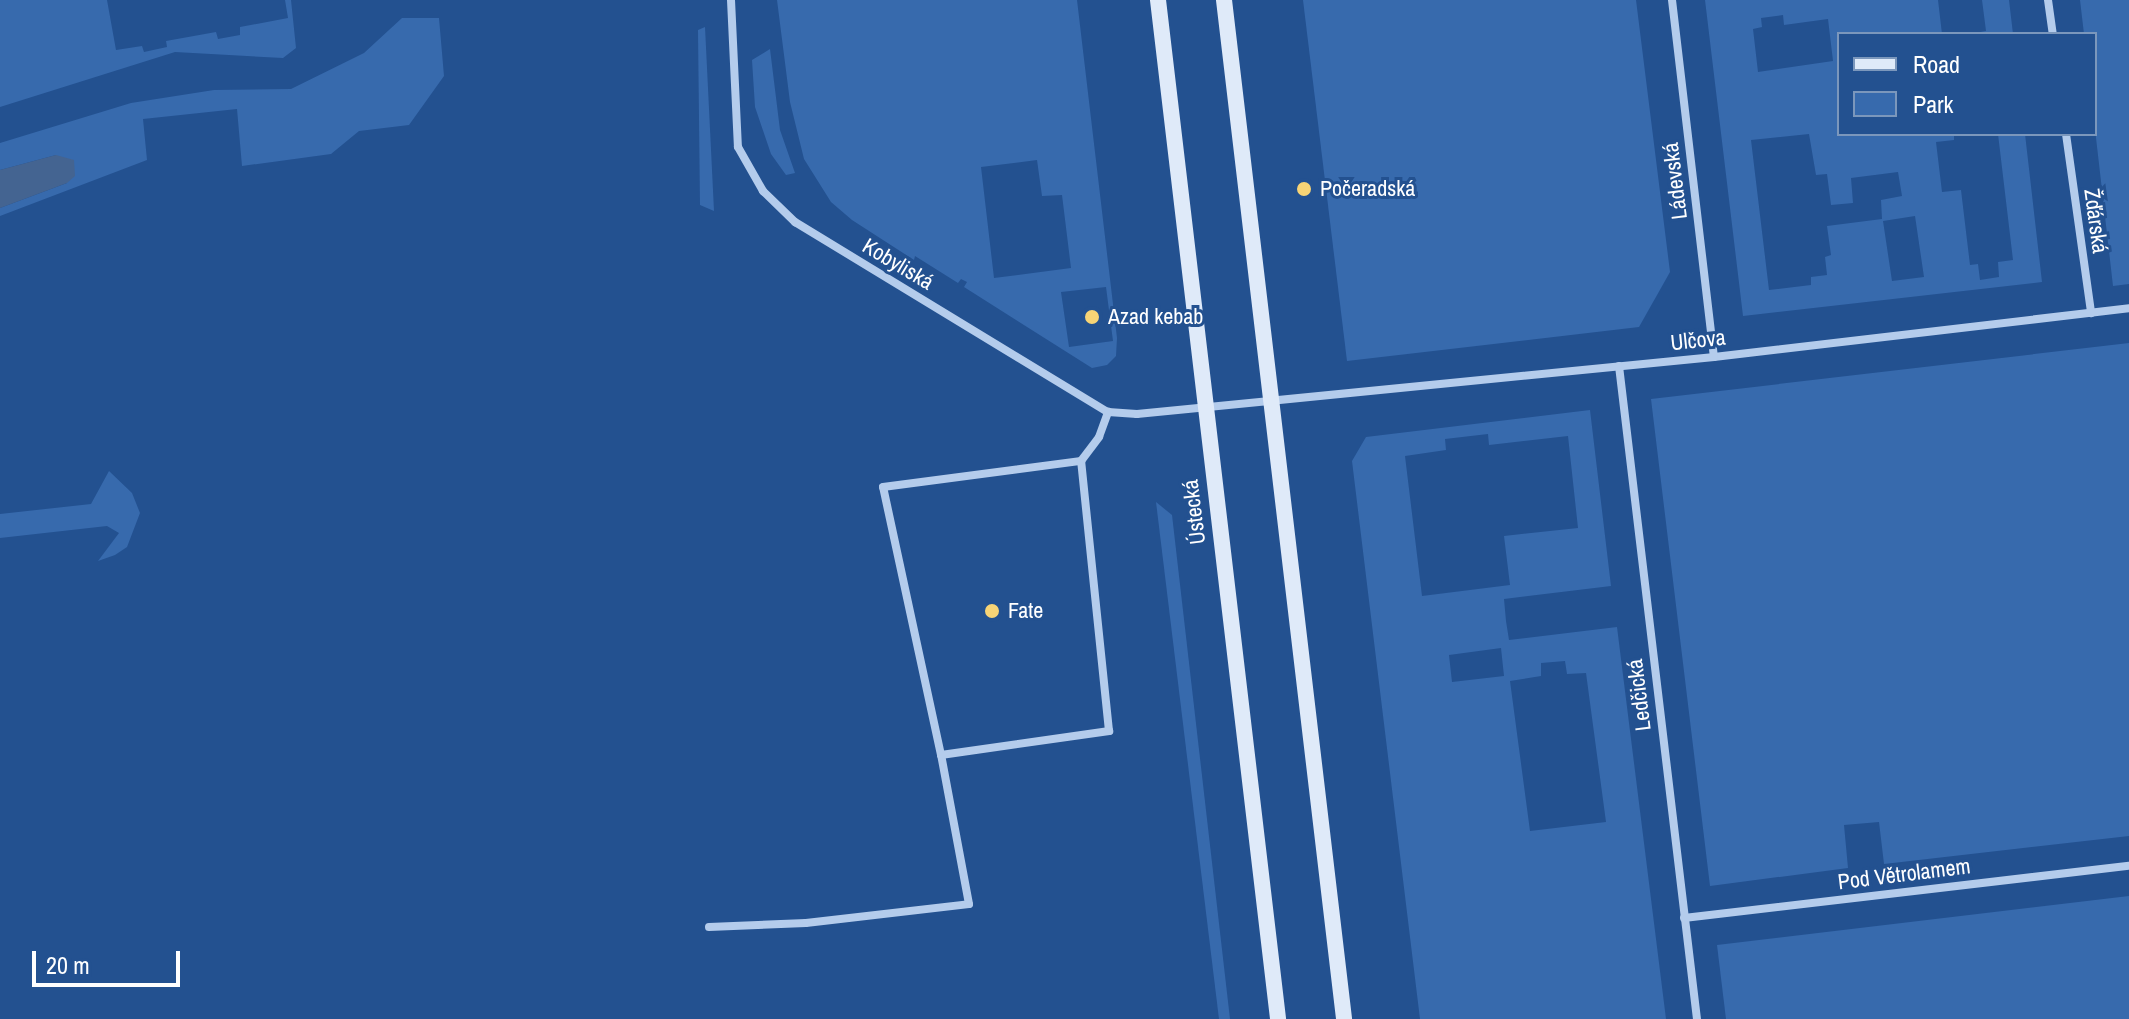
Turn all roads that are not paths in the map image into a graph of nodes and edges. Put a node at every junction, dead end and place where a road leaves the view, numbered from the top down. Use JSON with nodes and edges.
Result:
{"nodes":[{"id":1,"x":731,"y":0,"type":"edge"},
{"id":2,"x":1158,"y":0,"type":"edge"},
{"id":3,"x":1224,"y":0,"type":"edge"},
{"id":4,"x":1672,"y":0,"type":"edge"},
{"id":5,"x":2048,"y":0,"type":"edge"},
{"id":6,"x":2053,"y":32,"type":"edge"},
{"id":7,"x":2066,"y":136,"type":"edge"},
{"id":8,"x":2129,"y":308,"type":"edge"},
{"id":9,"x":2091,"y":313,"type":"junction"},
{"id":10,"x":1714,"y":357,"type":"junction"},
{"id":11,"x":1619,"y":366,"type":"junction"},
{"id":12,"x":1270,"y":401,"type":"junction"},
{"id":13,"x":1204,"y":407,"type":"junction"},
{"id":14,"x":1108,"y":412,"type":"junction"},
{"id":15,"x":1081,"y":461,"type":"junction"},
{"id":16,"x":941,"y":755,"type":"junction"},
{"id":17,"x":2129,"y":866,"type":"edge"},
{"id":18,"x":1684,"y":918,"type":"junction"},
{"id":19,"x":709,"y":927,"type":"dead end"},
{"id":20,"x":1278,"y":1019,"type":"edge"},
{"id":21,"x":1344,"y":1019,"type":"edge"},
{"id":22,"x":1697,"y":1019,"type":"edge"}],
"edges":[{"from":1,"to":14,"type":"street","name":"Kobyliská"},
{"from":2,"to":13,"type":"main road","name":"Ústecká"},
{"from":3,"to":12,"type":"main road"},
{"from":4,"to":10,"type":"street","name":"Ládevská"},
{"from":5,"to":6,"type":"street"},
{"from":7,"to":9,"type":"street","name":"Žďárská"},
{"from":8,"to":9,"type":"street","name":"Ulčova"},
{"from":9,"to":10,"type":"street","name":"Ulčova"},
{"from":10,"to":11,"type":"street","name":"Ulčova"},
{"from":11,"to":12,"type":"street","name":"Ulčova"},
{"from":11,"to":18,"type":"street","name":"Ledčická"},
{"from":12,"to":13,"type":"street","name":"Ulčova"},
{"from":12,"to":21,"type":"main road"},
{"from":13,"to":14,"type":"street"},
{"from":13,"to":20,"type":"main road","name":"Ústecká"},
{"from":14,"to":15,"type":"street"},
{"from":15,"to":16,"type":"street"},
{"from":15,"to":16,"type":"street"},
{"from":16,"to":19,"type":"street"},
{"from":17,"to":18,"type":"street","name":"Pod Větrolamem"},
{"from":18,"to":22,"type":"street","name":"Ledčická"}]}
